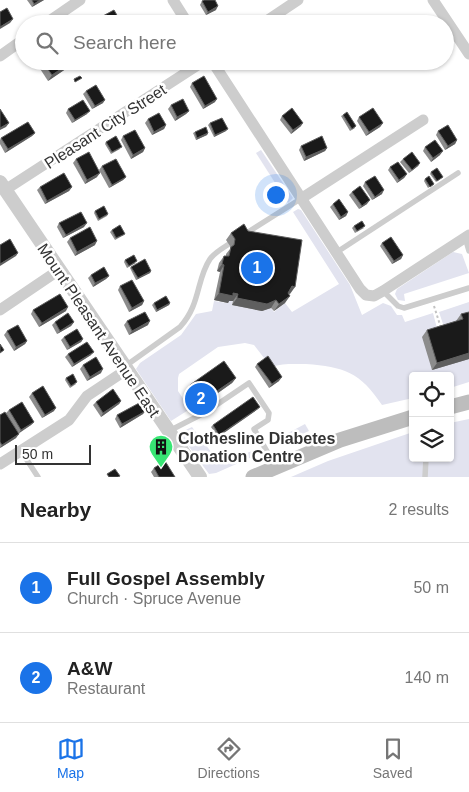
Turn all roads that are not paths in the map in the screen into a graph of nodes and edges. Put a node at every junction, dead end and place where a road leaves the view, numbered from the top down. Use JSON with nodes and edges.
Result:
{"nodes":[{"id":1,"x":80,"y":0,"type":"edge"},
{"id":2,"x":173,"y":0,"type":"edge"},
{"id":3,"x":298,"y":0,"type":"edge"},
{"id":4,"x":433,"y":0,"type":"edge"},
{"id":5,"x":58,"y":15,"type":"edge"},
{"id":6,"x":182,"y":15,"type":"edge"},
{"id":7,"x":276,"y":15,"type":"edge"},
{"id":8,"x":443,"y":15,"type":"edge"},
{"id":9,"x":454,"y":32,"type":"edge"},
{"id":10,"x":15,"y":45,"type":"edge"},
{"id":11,"x":469,"y":54,"type":"edge"},
{"id":12,"x":0,"y":56,"type":"edge"},
{"id":13,"x":190,"y":70,"type":"edge"},
{"id":14,"x":218,"y":70,"type":"edge"},
{"id":15,"x":424,"y":120,"type":"dead end"},
{"id":16,"x":458,"y":173,"type":"dead end"},
{"id":17,"x":3,"y":186,"type":"edge"},
{"id":18,"x":302,"y":198,"type":"junction"},
{"id":19,"x":242,"y":236,"type":"edge"},
{"id":20,"x":467,"y":236,"type":"edge"},
{"id":21,"x":229,"y":244,"type":"dead end"},
{"id":22,"x":469,"y":251,"type":"edge"},
{"id":23,"x":337,"y":252,"type":"junction"},
{"id":24,"x":59,"y":270,"type":"junction"},
{"id":25,"x":469,"y":288,"type":"edge"},
{"id":26,"x":383,"y":291,"type":"junction"},
{"id":27,"x":0,"y":310,"type":"edge"},
{"id":28,"x":125,"y":368,"type":"junction"},
{"id":29,"x":469,"y":402,"type":"edge"},
{"id":30,"x":454,"y":406,"type":"edge"},
{"id":31,"x":409,"y":418,"type":"edge"},
{"id":32,"x":168,"y":431,"type":"junction"},
{"id":33,"x":21,"y":451,"type":"junction"},
{"id":34,"x":426,"y":462,"type":"edge"},
{"id":35,"x":0,"y":464,"type":"edge"},
{"id":36,"x":276,"y":467,"type":"junction"},
{"id":37,"x":38,"y":477,"type":"edge"},
{"id":38,"x":200,"y":477,"type":"edge"},
{"id":39,"x":253,"y":477,"type":"edge"},
{"id":40,"x":425,"y":477,"type":"edge"}],
"edges":[{"from":1,"to":5,"type":"street"},
{"from":2,"to":6,"type":"street"},
{"from":3,"to":7,"type":"street"},
{"from":4,"to":8,"type":"street"},
{"from":9,"to":11,"type":"street"},
{"from":10,"to":12,"type":"street"},
{"from":13,"to":17,"type":"street","name":"Pleasant City Street"},
{"from":14,"to":18,"type":"street"},
{"from":15,"to":18,"type":"street"},
{"from":16,"to":23,"type":"lane"},
{"from":17,"to":24,"type":"street","name":"Mount Pleasant Avenue East"},
{"from":18,"to":19,"type":"lane"},
{"from":18,"to":23,"type":"street"},
{"from":20,"to":22,"type":"lane"},
{"from":20,"to":26,"type":"street"},
{"from":21,"to":28,"type":"lane"},
{"from":23,"to":26,"type":"street"},
{"from":24,"to":27,"type":"street"},
{"from":24,"to":28,"type":"street","name":"Mount Pleasant Avenue East"},
{"from":25,"to":26,"type":"lane"},
{"from":28,"to":32,"type":"street","name":"Mount Pleasant Avenue East"},
{"from":28,"to":33,"type":"street"},
{"from":29,"to":30,"type":"main road"},
{"from":31,"to":36,"type":"main road"},
{"from":32,"to":36,"type":"lane"},
{"from":32,"to":38,"type":"street","name":"Mount Pleasant Avenue East"},
{"from":33,"to":35,"type":"street"},
{"from":33,"to":37,"type":"lane"},
{"from":34,"to":40,"type":"lane"},
{"from":36,"to":39,"type":"main road"}]}
